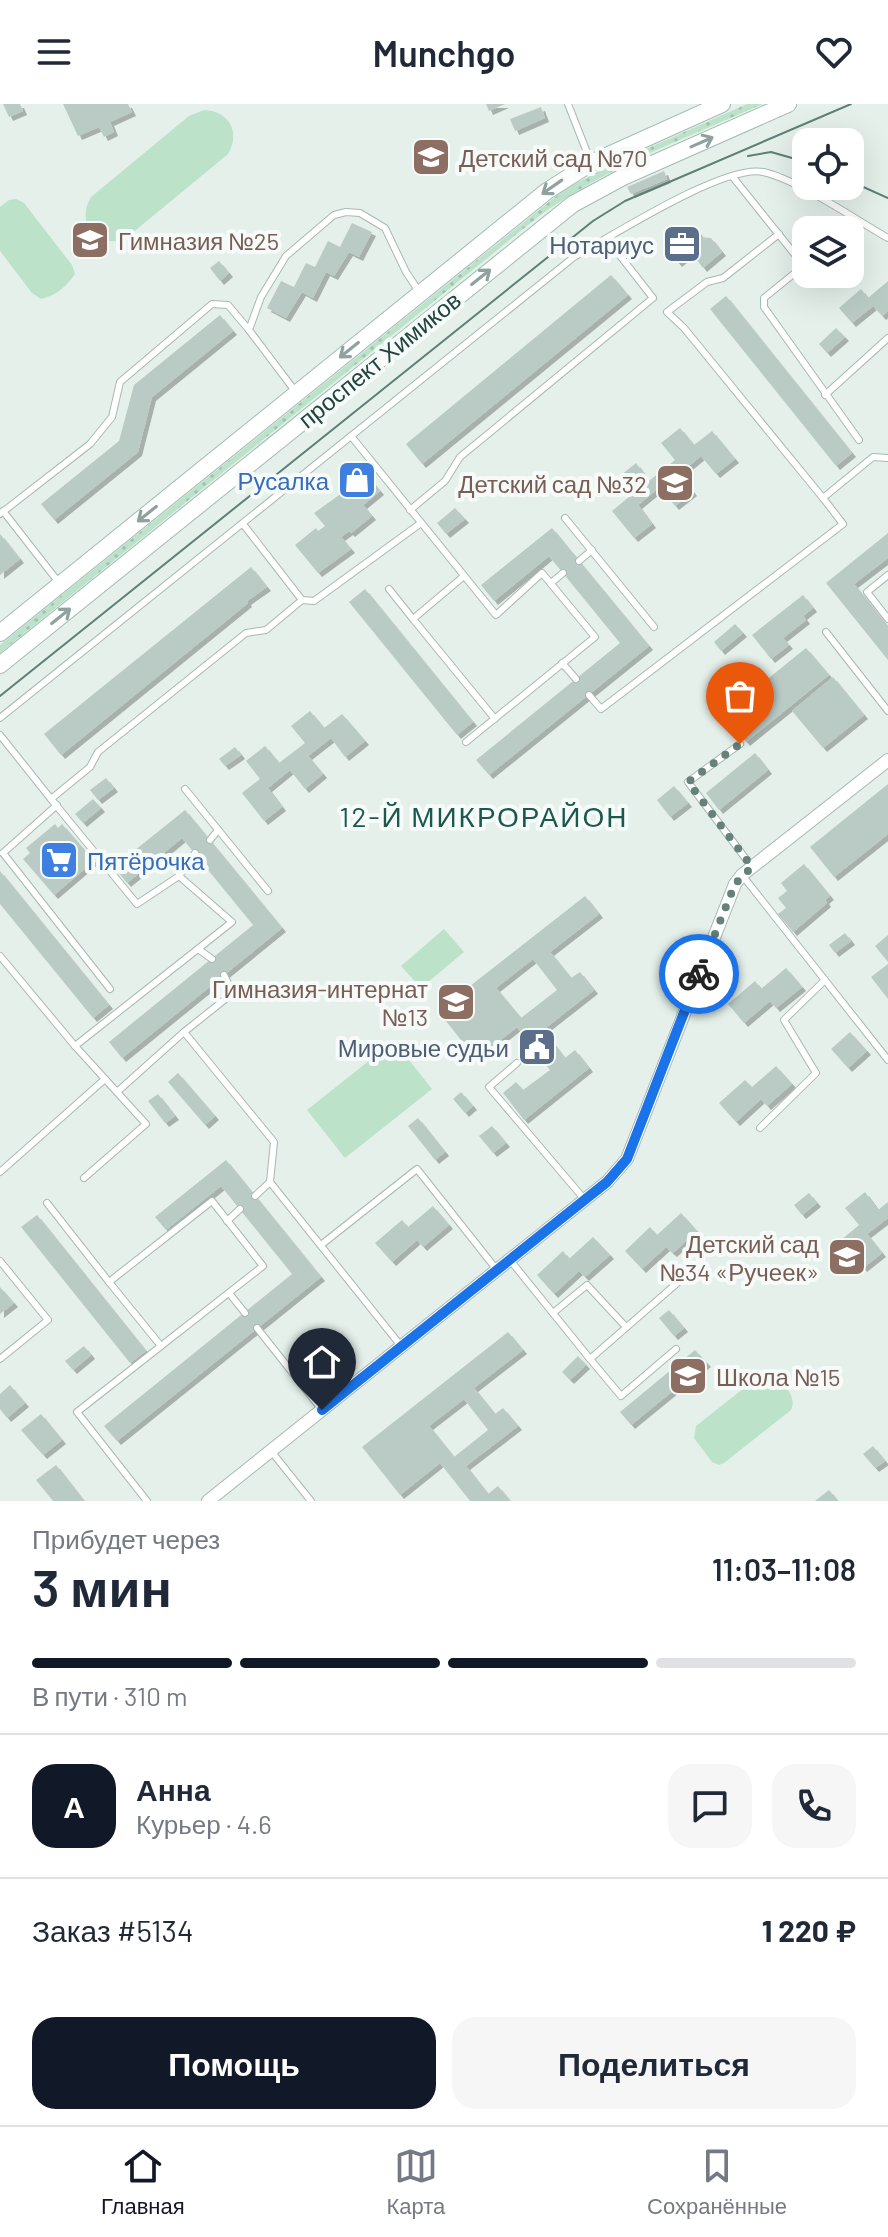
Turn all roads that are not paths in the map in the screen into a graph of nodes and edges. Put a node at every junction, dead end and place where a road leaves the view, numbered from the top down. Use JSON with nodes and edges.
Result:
{"nodes":[{"id":1,"x":568,"y":104,"type":"edge"},
{"id":2,"x":722,"y":104,"type":"edge"},
{"id":3,"x":788,"y":104,"type":"edge"},
{"id":4,"x":591,"y":163,"type":"junction"},
{"id":5,"x":732,"y":176,"type":"junction"},
{"id":6,"x":779,"y":234,"type":"junction"},
{"id":7,"x":888,"y":238,"type":"edge"},
{"id":8,"x":607,"y":239,"type":"junction"},
{"id":9,"x":420,"y":293,"type":"junction"},
{"id":10,"x":653,"y":298,"type":"junction"},
{"id":11,"x":667,"y":312,"type":"junction"},
{"id":12,"x":249,"y":330,"type":"junction"},
{"id":13,"x":888,"y":338,"type":"edge"},
{"id":14,"x":296,"y":393,"type":"junction"},
{"id":15,"x":825,"y":395,"type":"junction"},
{"id":16,"x":351,"y":436,"type":"junction"},
{"id":17,"x":859,"y":440,"type":"dead end"},
{"id":18,"x":888,"y":458,"type":"edge"},
{"id":19,"x":823,"y":498,"type":"junction"},
{"id":20,"x":410,"y":510,"type":"junction"},
{"id":21,"x":2,"y":512,"type":"edge"},
{"id":22,"x":565,"y":518,"type":"dead end"},
{"id":23,"x":421,"y":523,"type":"junction"},
{"id":24,"x":243,"y":524,"type":"junction"},
{"id":25,"x":592,"y":550,"type":"junction"},
{"id":26,"x":579,"y":561,"type":"dead end"},
{"id":27,"x":563,"y":573,"type":"dead end"},
{"id":28,"x":888,"y":575,"type":"edge"},
{"id":29,"x":464,"y":576,"type":"junction"},
{"id":30,"x":551,"y":583,"type":"junction"},
{"id":31,"x":60,"y":584,"type":"junction"},
{"id":32,"x":389,"y":589,"type":"dead end"},
{"id":33,"x":302,"y":600,"type":"junction"},
{"id":34,"x":413,"y":619,"type":"junction"},
{"id":35,"x":888,"y":619,"type":"edge"},
{"id":36,"x":654,"y":627,"type":"dead end"},
{"id":37,"x":826,"y":632,"type":"dead end"},
{"id":38,"x":0,"y":633,"type":"edge"},
{"id":39,"x":562,"y":663,"type":"junction"},
{"id":40,"x":0,"y":665,"type":"edge"},
{"id":41,"x":576,"y":679,"type":"dead end"},
{"id":42,"x":589,"y":695,"type":"dead end"},
{"id":43,"x":888,"y":711,"type":"edge"},
{"id":44,"x":0,"y":718,"type":"edge"},
{"id":45,"x":495,"y":719,"type":"junction"},
{"id":46,"x":0,"y":735,"type":"edge"},
{"id":47,"x":466,"y":742,"type":"dead end"},
{"id":48,"x":740,"y":744,"type":"dead end"},
{"id":49,"x":888,"y":760,"type":"edge"},
{"id":50,"x":185,"y":789,"type":"dead end"},
{"id":51,"x":51,"y":799,"type":"junction"},
{"id":52,"x":57,"y":805,"type":"junction"},
{"id":53,"x":218,"y":830,"type":"junction"},
{"id":54,"x":210,"y":840,"type":"dead end"},
{"id":55,"x":195,"y":853,"type":"dead end"},
{"id":56,"x":2,"y":854,"type":"edge"},
{"id":57,"x":747,"y":871,"type":"junction"},
{"id":58,"x":179,"y":876,"type":"junction"},
{"id":59,"x":268,"y":891,"type":"dead end"},
{"id":60,"x":198,"y":949,"type":"junction"},
{"id":61,"x":0,"y":956,"type":"edge"},
{"id":62,"x":212,"y":959,"type":"dead end"},
{"id":63,"x":224,"y":975,"type":"dead end"},
{"id":64,"x":825,"y":980,"type":"junction"},
{"id":65,"x":110,"y":989,"type":"dead end"},
{"id":66,"x":184,"y":1032,"type":"junction"},
{"id":67,"x":75,"y":1046,"type":"junction"},
{"id":68,"x":888,"y":1060,"type":"edge"},
{"id":69,"x":517,"y":1063,"type":"dead end"},
{"id":70,"x":105,"y":1079,"type":"junction"},
{"id":71,"x":117,"y":1092,"type":"junction"},
{"id":72,"x":760,"y":1128,"type":"dead end"},
{"id":73,"x":0,"y":1172,"type":"edge"},
{"id":74,"x":84,"y":1178,"type":"dead end"},
{"id":75,"x":270,"y":1182,"type":"junction"},
{"id":76,"x":255,"y":1196,"type":"dead end"},
{"id":77,"x":585,"y":1200,"type":"junction"},
{"id":78,"x":47,"y":1203,"type":"dead end"},
{"id":79,"x":240,"y":1209,"type":"dead end"},
{"id":80,"x":227,"y":1221,"type":"junction"},
{"id":81,"x":321,"y":1245,"type":"junction"},
{"id":82,"x":510,"y":1260,"type":"junction"},
{"id":83,"x":0,"y":1261,"type":"edge"},
{"id":84,"x":497,"y":1270,"type":"junction"},
{"id":85,"x":683,"y":1278,"type":"dead end"},
{"id":86,"x":109,"y":1282,"type":"junction"},
{"id":87,"x":229,"y":1293,"type":"junction"},
{"id":88,"x":245,"y":1313,"type":"dead end"},
{"id":89,"x":553,"y":1313,"type":"junction"},
{"id":90,"x":626,"y":1327,"type":"junction"},
{"id":91,"x":257,"y":1328,"type":"dead end"},
{"id":92,"x":161,"y":1346,"type":"junction"},
{"id":93,"x":402,"y":1346,"type":"junction"},
{"id":94,"x":676,"y":1349,"type":"dead end"},
{"id":95,"x":0,"y":1359,"type":"edge"},
{"id":96,"x":590,"y":1359,"type":"junction"},
{"id":97,"x":322,"y":1410,"type":"junction"},
{"id":98,"x":271,"y":1451,"type":"junction"},
{"id":99,"x":147,"y":1501,"type":"edge"},
{"id":100,"x":208,"y":1501,"type":"edge"},
{"id":101,"x":311,"y":1501,"type":"edge"}],
"edges":[{"from":1,"to":4,"type":"lane"},
{"from":2,"to":4,"type":"main road","name":"проспект Химиков"},
{"from":40,"to":3,"type":"main road","name":"проспект Химиков","one_way":true},
{"from":4,"to":9,"type":"main road","name":"проспект Химиков","one_way":true},
{"from":5,"to":6,"type":"lane"},
{"from":5,"to":7,"type":"lane"},
{"from":5,"to":8,"type":"lane"},
{"from":6,"to":11,"type":"lane"},
{"from":6,"to":15,"type":"lane"},
{"from":8,"to":10,"type":"lane"},
{"from":8,"to":16,"type":"lane"},
{"from":9,"to":12,"type":"lane"},
{"from":9,"to":14,"type":"main road","name":"проспект Химиков","one_way":true},
{"from":10,"to":11,"type":"lane"},
{"from":10,"to":20,"type":"lane"},
{"from":11,"to":19,"type":"lane"},
{"from":12,"to":14,"type":"lane"},
{"from":12,"to":21,"type":"lane"},
{"from":13,"to":15,"type":"lane"},
{"from":14,"to":31,"type":"main road","name":"проспект Химиков","one_way":true},
{"from":15,"to":17,"type":"lane"},
{"from":16,"to":20,"type":"lane"},
{"from":16,"to":24,"type":"lane"},
{"from":18,"to":19,"type":"lane"},
{"from":19,"to":42,"type":"lane"},
{"from":20,"to":23,"type":"lane"},
{"from":21,"to":31,"type":"lane"},
{"from":22,"to":25,"type":"lane"},
{"from":23,"to":29,"type":"lane"},
{"from":23,"to":33,"type":"lane"},
{"from":24,"to":33,"type":"lane"},
{"from":24,"to":44,"type":"lane"},
{"from":25,"to":26,"type":"lane"},
{"from":25,"to":36,"type":"lane"},
{"from":27,"to":30,"type":"lane"},
{"from":28,"to":35,"type":"lane"},
{"from":29,"to":30,"type":"lane"},
{"from":29,"to":34,"type":"lane"},
{"from":30,"to":39,"type":"lane"},
{"from":31,"to":38,"type":"main road","name":"проспект Химиков"},
{"from":32,"to":34,"type":"lane"},
{"from":33,"to":51,"type":"lane"},
{"from":34,"to":45,"type":"lane"},
{"from":37,"to":43,"type":"lane"},
{"from":39,"to":41,"type":"lane"},
{"from":39,"to":45,"type":"lane"},
{"from":45,"to":47,"type":"lane"},
{"from":46,"to":51,"type":"lane"},
{"from":48,"to":57,"type":"lane"},
{"from":49,"to":57,"type":"street"},
{"from":50,"to":53,"type":"lane"},
{"from":51,"to":52,"type":"lane"},
{"from":52,"to":56,"type":"lane"},
{"from":52,"to":58,"type":"lane"},
{"from":53,"to":54,"type":"lane"},
{"from":53,"to":59,"type":"lane"},
{"from":55,"to":58,"type":"lane"},
{"from":56,"to":65,"type":"lane"},
{"from":57,"to":64,"type":"lane"},
{"from":57,"to":77,"type":"street"},
{"from":58,"to":60,"type":"lane"},
{"from":60,"to":62,"type":"lane"},
{"from":60,"to":67,"type":"lane"},
{"from":61,"to":67,"type":"lane"},
{"from":63,"to":66,"type":"lane"},
{"from":64,"to":68,"type":"lane"},
{"from":64,"to":72,"type":"lane"},
{"from":66,"to":71,"type":"lane"},
{"from":66,"to":75,"type":"lane"},
{"from":67,"to":70,"type":"lane"},
{"from":69,"to":77,"type":"lane"},
{"from":70,"to":71,"type":"lane"},
{"from":70,"to":73,"type":"lane"},
{"from":71,"to":74,"type":"lane"},
{"from":75,"to":76,"type":"lane"},
{"from":75,"to":81,"type":"lane"},
{"from":77,"to":82,"type":"street"},
{"from":78,"to":86,"type":"lane"},
{"from":79,"to":80,"type":"lane"},
{"from":80,"to":86,"type":"lane"},
{"from":80,"to":87,"type":"lane"},
{"from":81,"to":84,"type":"lane"},
{"from":81,"to":93,"type":"lane"},
{"from":82,"to":84,"type":"street"},
{"from":82,"to":89,"type":"lane"},
{"from":83,"to":95,"type":"lane"},
{"from":84,"to":93,"type":"street"},
{"from":85,"to":90,"type":"lane"},
{"from":86,"to":92,"type":"lane"},
{"from":87,"to":88,"type":"lane"},
{"from":87,"to":92,"type":"lane"},
{"from":89,"to":90,"type":"lane"},
{"from":89,"to":96,"type":"lane"},
{"from":90,"to":96,"type":"lane"},
{"from":91,"to":97,"type":"lane"},
{"from":92,"to":99,"type":"lane"},
{"from":93,"to":97,"type":"street"},
{"from":94,"to":96,"type":"lane"},
{"from":97,"to":98,"type":"street"},
{"from":98,"to":100,"type":"street"},
{"from":98,"to":101,"type":"lane"}]}
